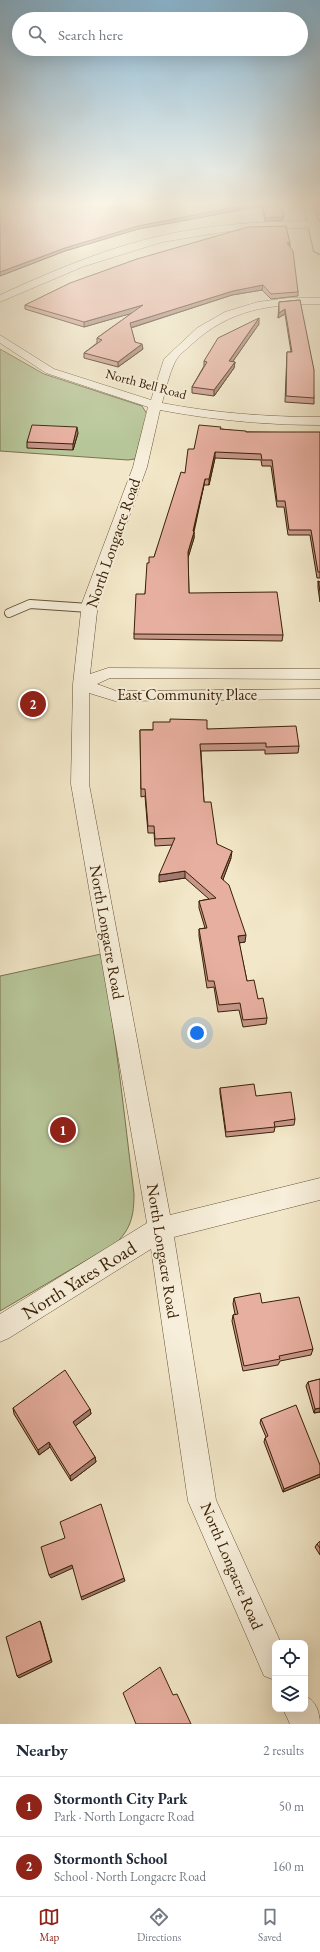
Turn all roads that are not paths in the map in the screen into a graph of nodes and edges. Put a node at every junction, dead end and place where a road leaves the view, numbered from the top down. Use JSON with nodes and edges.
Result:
{"nodes":[{"id":1,"x":35,"y":282,"type":"edge"},
{"id":2,"x":0,"y":299,"type":"edge"},
{"id":3,"x":320,"y":301,"type":"edge"},
{"id":4,"x":0,"y":338,"type":"edge"},
{"id":5,"x":155,"y":405,"type":"junction"},
{"id":6,"x":320,"y":422,"type":"edge"},
{"id":7,"x":89,"y":608,"type":"junction"},
{"id":8,"x":9,"y":613,"type":"dead end"},
{"id":9,"x":320,"y":674,"type":"edge"},
{"id":10,"x":81,"y":684,"type":"junction"},
{"id":11,"x":320,"y":694,"type":"edge"},
{"id":12,"x":320,"y":1189,"type":"edge"},
{"id":13,"x":160,"y":1229,"type":"junction"},
{"id":14,"x":0,"y":1330,"type":"edge"},
{"id":15,"x":272,"y":1658,"type":"edge"},
{"id":16,"x":301,"y":1712,"type":"edge"},
{"id":17,"x":308,"y":1724,"type":"edge"}],
"edges":[{"from":1,"to":2,"type":"street"},
{"from":3,"to":5,"type":"street","name":"North Longacre Road"},
{"from":4,"to":5,"type":"street","name":"North Bell Road"},
{"from":5,"to":6,"type":"street","name":"North Bell Road"},
{"from":5,"to":7,"type":"street","name":"North Longacre Road"},
{"from":7,"to":8,"type":"lane"},
{"from":7,"to":10,"type":"street","name":"North Longacre Road"},
{"from":9,"to":10,"type":"street","name":"East Community Place"},
{"from":10,"to":11,"type":"street","name":"East Community Place"},
{"from":10,"to":13,"type":"street","name":"North Longacre Road"},
{"from":12,"to":13,"type":"street","name":"North Yates Road"},
{"from":13,"to":14,"type":"street","name":"North Yates Road"},
{"from":13,"to":15,"type":"street","name":"North Longacre Road"},
{"from":16,"to":17,"type":"street"}]}
